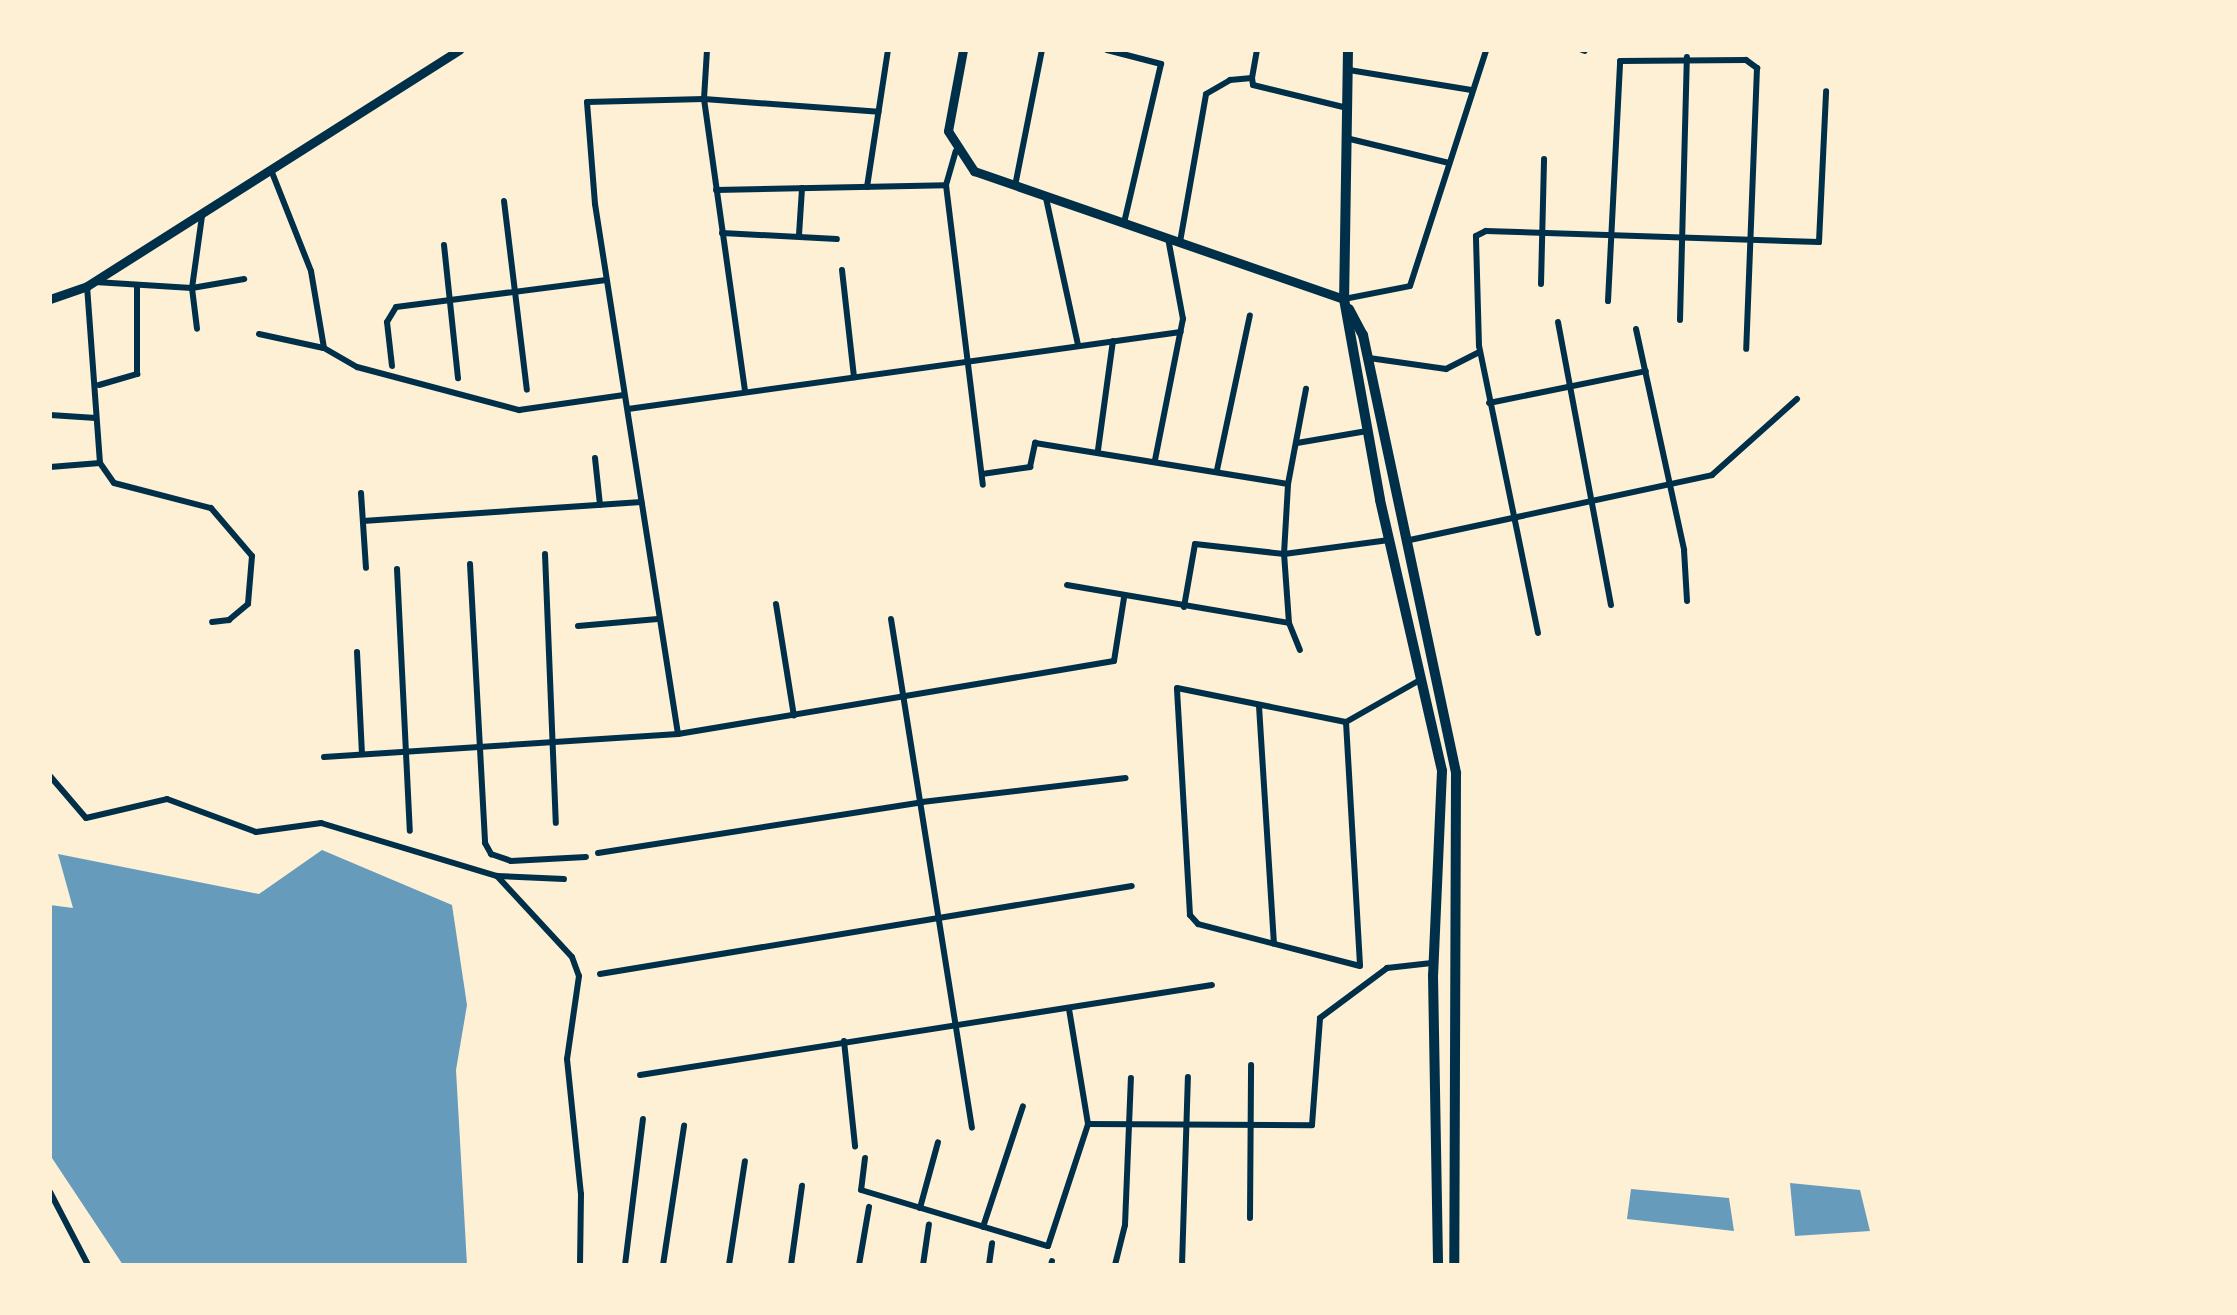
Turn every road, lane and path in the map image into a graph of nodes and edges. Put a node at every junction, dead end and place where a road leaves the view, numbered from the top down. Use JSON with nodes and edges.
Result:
{"nodes":[{"id":1,"x":459,"y":50,"type":"edge"},
{"id":2,"x":707,"y":50,"type":"edge"},
{"id":3,"x":888,"y":50,"type":"edge"},
{"id":4,"x":963,"y":50,"type":"edge"},
{"id":5,"x":1042,"y":50,"type":"edge"},
{"id":6,"x":1107,"y":50,"type":"edge"},
{"id":7,"x":1257,"y":50,"type":"edge"},
{"id":8,"x":1348,"y":50,"type":"edge"},
{"id":9,"x":1486,"y":50,"type":"edge"},
{"id":10,"x":1687,"y":57,"type":"junction"},
{"id":11,"x":1349,"y":70,"type":"junction"},
{"id":12,"x":1252,"y":78,"type":"junction"},
{"id":13,"x":1471,"y":90,"type":"junction"},
{"id":14,"x":1826,"y":91,"type":"dead end"},
{"id":15,"x":704,"y":99,"type":"junction"},
{"id":16,"x":1350,"y":108,"type":"junction"},
{"id":17,"x":879,"y":112,"type":"junction"},
{"id":18,"x":1350,"y":138,"type":"junction"},
{"id":19,"x":956,"y":151,"type":"junction"},
{"id":20,"x":1544,"y":159,"type":"dead end"},
{"id":21,"x":1449,"y":163,"type":"junction"},
{"id":22,"x":271,"y":170,"type":"junction"},
{"id":23,"x":946,"y":185,"type":"junction"},
{"id":24,"x":868,"y":187,"type":"junction"},
{"id":25,"x":802,"y":188,"type":"junction"},
{"id":26,"x":1014,"y":188,"type":"junction"},
{"id":27,"x":716,"y":190,"type":"junction"},
{"id":28,"x":1046,"y":198,"type":"junction"},
{"id":29,"x":504,"y":202,"type":"dead end"},
{"id":30,"x":202,"y":216,"type":"junction"},
{"id":31,"x":1124,"y":224,"type":"junction"},
{"id":32,"x":722,"y":233,"type":"junction"},
{"id":33,"x":1544,"y":233,"type":"junction"},
{"id":34,"x":799,"y":235,"type":"junction"},
{"id":35,"x":1610,"y":235,"type":"junction"},
{"id":36,"x":1168,"y":238,"type":"junction"},
{"id":37,"x":1683,"y":238,"type":"junction"},
{"id":38,"x":837,"y":239,"type":"dead end"},
{"id":39,"x":1180,"y":242,"type":"junction"},
{"id":40,"x":1752,"y":242,"type":"junction"},
{"id":41,"x":444,"y":244,"type":"dead end"},
{"id":42,"x":842,"y":270,"type":"dead end"},
{"id":43,"x":244,"y":279,"type":"dead end"},
{"id":44,"x":606,"y":280,"type":"junction"},
{"id":45,"x":90,"y":284,"type":"junction"},
{"id":46,"x":1541,"y":284,"type":"dead end"},
{"id":47,"x":137,"y":286,"type":"junction"},
{"id":48,"x":192,"y":288,"type":"junction"},
{"id":49,"x":514,"y":292,"type":"junction"},
{"id":50,"x":50,"y":299,"type":"edge"},
{"id":51,"x":1344,"y":299,"type":"junction"},
{"id":52,"x":449,"y":300,"type":"junction"},
{"id":53,"x":1608,"y":301,"type":"dead end"},
{"id":54,"x":1250,"y":315,"type":"dead end"},
{"id":55,"x":1680,"y":320,"type":"dead end"},
{"id":56,"x":1558,"y":322,"type":"dead end"},
{"id":57,"x":196,"y":329,"type":"dead end"},
{"id":58,"x":1636,"y":329,"type":"dead end"},
{"id":59,"x":1181,"y":332,"type":"junction"},
{"id":60,"x":259,"y":334,"type":"dead end"},
{"id":61,"x":1113,"y":341,"type":"junction"},
{"id":62,"x":1078,"y":346,"type":"junction"},
{"id":63,"x":324,"y":348,"type":"junction"},
{"id":64,"x":1746,"y":349,"type":"dead end"},
{"id":65,"x":1480,"y":352,"type":"junction"},
{"id":66,"x":1368,"y":358,"type":"junction"},
{"id":67,"x":968,"y":361,"type":"junction"},
{"id":68,"x":392,"y":366,"type":"dead end"},
{"id":69,"x":1646,"y":372,"type":"junction"},
{"id":70,"x":854,"y":377,"type":"junction"},
{"id":71,"x":458,"y":378,"type":"dead end"},
{"id":72,"x":99,"y":384,"type":"junction"},
{"id":73,"x":1570,"y":387,"type":"junction"},
{"id":74,"x":526,"y":390,"type":"dead end"},
{"id":75,"x":1306,"y":390,"type":"dead end"},
{"id":76,"x":745,"y":392,"type":"junction"},
{"id":77,"x":624,"y":395,"type":"junction"},
{"id":78,"x":1796,"y":399,"type":"dead end"},
{"id":79,"x":1489,"y":402,"type":"junction"},
{"id":80,"x":628,"y":409,"type":"junction"},
{"id":81,"x":50,"y":415,"type":"edge"},
{"id":82,"x":96,"y":418,"type":"junction"},
{"id":83,"x":1368,"y":430,"type":"junction"},
{"id":84,"x":1297,"y":443,"type":"junction"},
{"id":85,"x":1098,"y":450,"type":"junction"},
{"id":86,"x":595,"y":458,"type":"dead end"},
{"id":87,"x":1155,"y":460,"type":"junction"},
{"id":88,"x":100,"y":463,"type":"junction"},
{"id":89,"x":50,"y":467,"type":"edge"},
{"id":90,"x":1217,"y":470,"type":"junction"},
{"id":91,"x":982,"y":474,"type":"junction"},
{"id":92,"x":983,"y":484,"type":"dead end"},
{"id":93,"x":1288,"y":484,"type":"junction"},
{"id":94,"x":1669,"y":484,"type":"junction"},
{"id":95,"x":362,"y":492,"type":"dead end"},
{"id":96,"x":1590,"y":500,"type":"junction"},
{"id":97,"x":642,"y":502,"type":"junction"},
{"id":98,"x":600,"y":504,"type":"junction"},
{"id":99,"x":1513,"y":517,"type":"junction"},
{"id":100,"x":363,"y":521,"type":"junction"},
{"id":101,"x":1390,"y":540,"type":"junction"},
{"id":102,"x":1405,"y":540,"type":"junction"},
{"id":103,"x":544,"y":554,"type":"dead end"},
{"id":104,"x":1284,"y":554,"type":"junction"},
{"id":105,"x":470,"y":564,"type":"dead end"},
{"id":106,"x":366,"y":568,"type":"dead end"},
{"id":107,"x":397,"y":569,"type":"dead end"},
{"id":108,"x":1067,"y":585,"type":"dead end"},
{"id":109,"x":1124,"y":598,"type":"junction"},
{"id":110,"x":1687,"y":601,"type":"dead end"},
{"id":111,"x":776,"y":604,"type":"dead end"},
{"id":112,"x":1611,"y":605,"type":"dead end"},
{"id":113,"x":1184,"y":607,"type":"junction"},
{"id":114,"x":658,"y":619,"type":"junction"},
{"id":115,"x":891,"y":619,"type":"dead end"},
{"id":116,"x":212,"y":622,"type":"dead end"},
{"id":117,"x":1290,"y":624,"type":"junction"},
{"id":118,"x":578,"y":626,"type":"dead end"},
{"id":119,"x":1538,"y":633,"type":"dead end"},
{"id":120,"x":1300,"y":650,"type":"dead end"},
{"id":121,"x":357,"y":652,"type":"dead end"},
{"id":122,"x":1421,"y":679,"type":"junction"},
{"id":123,"x":907,"y":698,"type":"junction"},
{"id":124,"x":1259,"y":706,"type":"junction"},
{"id":125,"x":794,"y":716,"type":"junction"},
{"id":126,"x":1346,"y":722,"type":"junction"},
{"id":127,"x":678,"y":734,"type":"junction"},
{"id":128,"x":553,"y":745,"type":"junction"},
{"id":129,"x":482,"y":748,"type":"junction"},
{"id":130,"x":405,"y":749,"type":"junction"},
{"id":131,"x":362,"y":753,"type":"junction"},
{"id":132,"x":324,"y":756,"type":"dead end"},
{"id":133,"x":50,"y":776,"type":"edge"},
{"id":134,"x":1126,"y":778,"type":"dead end"},
{"id":135,"x":922,"y":802,"type":"junction"},
{"id":136,"x":556,"y":823,"type":"dead end"},
{"id":137,"x":410,"y":831,"type":"dead end"},
{"id":138,"x":598,"y":853,"type":"dead end"},
{"id":139,"x":586,"y":857,"type":"dead end"},
{"id":140,"x":497,"y":876,"type":"junction"},
{"id":141,"x":564,"y":879,"type":"dead end"},
{"id":142,"x":1132,"y":886,"type":"dead end"},
{"id":143,"x":940,"y":914,"type":"junction"},
{"id":144,"x":1274,"y":945,"type":"junction"},
{"id":145,"x":1434,"y":962,"type":"junction"},
{"id":146,"x":600,"y":974,"type":"dead end"},
{"id":147,"x":1212,"y":984,"type":"dead end"},
{"id":148,"x":1068,"y":1009,"type":"junction"},
{"id":149,"x":958,"y":1024,"type":"junction"},
{"id":150,"x":844,"y":1041,"type":"junction"},
{"id":151,"x":1252,"y":1064,"type":"dead end"},
{"id":152,"x":640,"y":1075,"type":"dead end"},
{"id":153,"x":1188,"y":1076,"type":"dead end"},
{"id":154,"x":1131,"y":1078,"type":"dead end"},
{"id":155,"x":1023,"y":1106,"type":"dead end"},
{"id":156,"x":644,"y":1119,"type":"dead end"},
{"id":157,"x":1088,"y":1124,"type":"junction"},
{"id":158,"x":1132,"y":1124,"type":"junction"},
{"id":159,"x":1187,"y":1124,"type":"junction"},
{"id":160,"x":1252,"y":1125,"type":"junction"},
{"id":161,"x":684,"y":1126,"type":"dead end"},
{"id":162,"x":972,"y":1128,"type":"dead end"},
{"id":163,"x":938,"y":1142,"type":"dead end"},
{"id":164,"x":855,"y":1146,"type":"dead end"},
{"id":165,"x":865,"y":1158,"type":"dead end"},
{"id":166,"x":745,"y":1161,"type":"dead end"},
{"id":167,"x":802,"y":1186,"type":"dead end"},
{"id":168,"x":50,"y":1192,"type":"edge"},
{"id":169,"x":869,"y":1207,"type":"dead end"},
{"id":170,"x":920,"y":1208,"type":"junction"},
{"id":171,"x":1250,"y":1218,"type":"dead end"},
{"id":172,"x":929,"y":1224,"type":"dead end"},
{"id":173,"x":983,"y":1227,"type":"junction"},
{"id":174,"x":992,"y":1243,"type":"dead end"},
{"id":175,"x":88,"y":1265,"type":"edge"},
{"id":176,"x":580,"y":1265,"type":"edge"},
{"id":177,"x":625,"y":1265,"type":"edge"},
{"id":178,"x":663,"y":1265,"type":"edge"},
{"id":179,"x":729,"y":1265,"type":"edge"},
{"id":180,"x":791,"y":1265,"type":"edge"},
{"id":181,"x":860,"y":1265,"type":"edge"},
{"id":182,"x":923,"y":1265,"type":"edge"},
{"id":183,"x":989,"y":1265,"type":"edge"},
{"id":184,"x":1116,"y":1265,"type":"edge"},
{"id":185,"x":1182,"y":1265,"type":"edge"},
{"id":186,"x":1438,"y":1265,"type":"edge"},
{"id":187,"x":1454,"y":1265,"type":"edge"}],
"edges":[{"from":1,"to":22,"type":"street"},
{"from":2,"to":15,"type":"street"},
{"from":3,"to":17,"type":"street"},
{"from":4,"to":19,"type":"street"},
{"from":5,"to":26,"type":"street"},
{"from":6,"to":31,"type":"street"},
{"from":7,"to":12,"type":"street"},
{"from":8,"to":11,"type":"main road"},
{"from":9,"to":13,"type":"street"},
{"from":10,"to":35,"type":"street"},
{"from":10,"to":37,"type":"street"},
{"from":10,"to":40,"type":"street"},
{"from":11,"to":13,"type":"street"},
{"from":11,"to":16,"type":"main road"},
{"from":12,"to":16,"type":"street"},
{"from":12,"to":39,"type":"street"},
{"from":13,"to":21,"type":"street"},
{"from":14,"to":40,"type":"street"},
{"from":15,"to":17,"type":"street"},
{"from":15,"to":27,"type":"street"},
{"from":15,"to":44,"type":"street"},
{"from":16,"to":18,"type":"main road"},
{"from":17,"to":24,"type":"street"},
{"from":18,"to":21,"type":"street"},
{"from":18,"to":51,"type":"main road"},
{"from":19,"to":23,"type":"street"},
{"from":19,"to":26,"type":"street"},
{"from":20,"to":33,"type":"street"},
{"from":21,"to":51,"type":"street"},
{"from":22,"to":30,"type":"street"},
{"from":22,"to":63,"type":"street"},
{"from":23,"to":24,"type":"street"},
{"from":23,"to":67,"type":"street"},
{"from":24,"to":25,"type":"street"},
{"from":25,"to":27,"type":"street"},
{"from":25,"to":34,"type":"street"},
{"from":26,"to":28,"type":"street"},
{"from":27,"to":32,"type":"street"},
{"from":28,"to":31,"type":"street"},
{"from":28,"to":62,"type":"street"},
{"from":29,"to":49,"type":"street"},
{"from":30,"to":45,"type":"street"},
{"from":30,"to":48,"type":"street"},
{"from":31,"to":36,"type":"street"},
{"from":32,"to":34,"type":"street"},
{"from":32,"to":76,"type":"street"},
{"from":33,"to":35,"type":"street"},
{"from":33,"to":46,"type":"street"},
{"from":33,"to":65,"type":"street"},
{"from":34,"to":38,"type":"street"},
{"from":35,"to":37,"type":"street"},
{"from":35,"to":53,"type":"street"},
{"from":36,"to":39,"type":"street"},
{"from":36,"to":59,"type":"street"},
{"from":37,"to":40,"type":"street"},
{"from":37,"to":55,"type":"street"},
{"from":39,"to":51,"type":"street"},
{"from":40,"to":64,"type":"street"},
{"from":41,"to":52,"type":"street"},
{"from":42,"to":70,"type":"street"},
{"from":43,"to":48,"type":"street"},
{"from":44,"to":49,"type":"street"},
{"from":44,"to":77,"type":"street"},
{"from":45,"to":47,"type":"street"},
{"from":45,"to":50,"type":"street"},
{"from":45,"to":72,"type":"street"},
{"from":47,"to":48,"type":"street"},
{"from":47,"to":72,"type":"street"},
{"from":48,"to":57,"type":"street"},
{"from":49,"to":52,"type":"street"},
{"from":49,"to":74,"type":"street"},
{"from":51,"to":66,"type":"main road"},
{"from":51,"to":83,"type":"main road"},
{"from":52,"to":68,"type":"street"},
{"from":52,"to":71,"type":"street"},
{"from":54,"to":90,"type":"street"},
{"from":56,"to":73,"type":"street"},
{"from":58,"to":69,"type":"street"},
{"from":59,"to":61,"type":"street"},
{"from":59,"to":87,"type":"street"},
{"from":60,"to":63,"type":"street"},
{"from":61,"to":62,"type":"street"},
{"from":61,"to":85,"type":"street"},
{"from":62,"to":67,"type":"street"},
{"from":63,"to":77,"type":"street"},
{"from":65,"to":66,"type":"street"},
{"from":65,"to":79,"type":"street"},
{"from":66,"to":102,"type":"main road"},
{"from":67,"to":70,"type":"street"},
{"from":67,"to":91,"type":"street"},
{"from":69,"to":73,"type":"street"},
{"from":69,"to":94,"type":"street"},
{"from":70,"to":76,"type":"street"},
{"from":72,"to":82,"type":"street"},
{"from":73,"to":79,"type":"street"},
{"from":73,"to":96,"type":"street"},
{"from":75,"to":84,"type":"street"},
{"from":76,"to":80,"type":"street"},
{"from":77,"to":80,"type":"street"},
{"from":78,"to":94,"type":"street"},
{"from":79,"to":99,"type":"street"},
{"from":80,"to":97,"type":"street"},
{"from":81,"to":82,"type":"street"},
{"from":82,"to":88,"type":"street"},
{"from":83,"to":84,"type":"street"},
{"from":83,"to":101,"type":"main road"},
{"from":84,"to":93,"type":"street"},
{"from":85,"to":87,"type":"street"},
{"from":85,"to":91,"type":"street"},
{"from":86,"to":98,"type":"street"},
{"from":87,"to":90,"type":"street"},
{"from":88,"to":89,"type":"street"},
{"from":88,"to":116,"type":"street"},
{"from":90,"to":93,"type":"street"},
{"from":91,"to":92,"type":"street"},
{"from":93,"to":104,"type":"street"},
{"from":94,"to":96,"type":"street"},
{"from":94,"to":110,"type":"street"},
{"from":95,"to":100,"type":"street"},
{"from":96,"to":99,"type":"street"},
{"from":96,"to":112,"type":"street"},
{"from":97,"to":98,"type":"street"},
{"from":97,"to":114,"type":"street"},
{"from":98,"to":100,"type":"street"},
{"from":99,"to":102,"type":"street"},
{"from":99,"to":119,"type":"street"},
{"from":100,"to":106,"type":"street"},
{"from":101,"to":104,"type":"street"},
{"from":101,"to":122,"type":"main road"},
{"from":102,"to":187,"type":"main road"},
{"from":103,"to":128,"type":"street"},
{"from":104,"to":113,"type":"street"},
{"from":104,"to":117,"type":"street"},
{"from":105,"to":129,"type":"street"},
{"from":107,"to":130,"type":"street"},
{"from":108,"to":109,"type":"street"},
{"from":109,"to":113,"type":"street"},
{"from":109,"to":123,"type":"street"},
{"from":111,"to":125,"type":"street"},
{"from":113,"to":117,"type":"street"},
{"from":114,"to":118,"type":"street"},
{"from":114,"to":127,"type":"street"},
{"from":115,"to":123,"type":"street"},
{"from":117,"to":120,"type":"street"},
{"from":121,"to":131,"type":"street"},
{"from":122,"to":126,"type":"street"},
{"from":122,"to":145,"type":"main road"},
{"from":123,"to":125,"type":"street"},
{"from":123,"to":135,"type":"street"},
{"from":124,"to":126,"type":"street"},
{"from":124,"to":144,"type":"street"},
{"from":124,"to":144,"type":"street"},
{"from":125,"to":127,"type":"street"},
{"from":126,"to":144,"type":"street"},
{"from":127,"to":128,"type":"street"},
{"from":128,"to":129,"type":"street"},
{"from":128,"to":136,"type":"street"},
{"from":129,"to":130,"type":"street"},
{"from":129,"to":139,"type":"street"},
{"from":130,"to":131,"type":"street"},
{"from":130,"to":137,"type":"street"},
{"from":131,"to":132,"type":"street"},
{"from":133,"to":140,"type":"street"},
{"from":134,"to":135,"type":"street"},
{"from":135,"to":138,"type":"street"},
{"from":135,"to":143,"type":"street"},
{"from":140,"to":141,"type":"street"},
{"from":140,"to":176,"type":"street"},
{"from":142,"to":143,"type":"street"},
{"from":143,"to":146,"type":"street"},
{"from":143,"to":149,"type":"street"},
{"from":145,"to":160,"type":"street"},
{"from":145,"to":186,"type":"main road"},
{"from":147,"to":148,"type":"street"},
{"from":148,"to":149,"type":"street"},
{"from":148,"to":157,"type":"street"},
{"from":149,"to":150,"type":"street"},
{"from":149,"to":162,"type":"street"},
{"from":150,"to":152,"type":"street"},
{"from":150,"to":164,"type":"street"},
{"from":151,"to":160,"type":"street"},
{"from":153,"to":159,"type":"street"},
{"from":154,"to":158,"type":"street"},
{"from":155,"to":173,"type":"street"},
{"from":156,"to":177,"type":"street"},
{"from":157,"to":158,"type":"street"},
{"from":157,"to":173,"type":"street"},
{"from":158,"to":159,"type":"street"},
{"from":158,"to":184,"type":"street"},
{"from":159,"to":160,"type":"street"},
{"from":159,"to":185,"type":"street"},
{"from":160,"to":171,"type":"street"},
{"from":161,"to":178,"type":"street"},
{"from":163,"to":170,"type":"street"},
{"from":165,"to":170,"type":"street"},
{"from":166,"to":179,"type":"street"},
{"from":167,"to":180,"type":"street"},
{"from":168,"to":175,"type":"street"},
{"from":169,"to":181,"type":"street"},
{"from":170,"to":173,"type":"street"},
{"from":172,"to":182,"type":"street"},
{"from":174,"to":183,"type":"street"}]}
